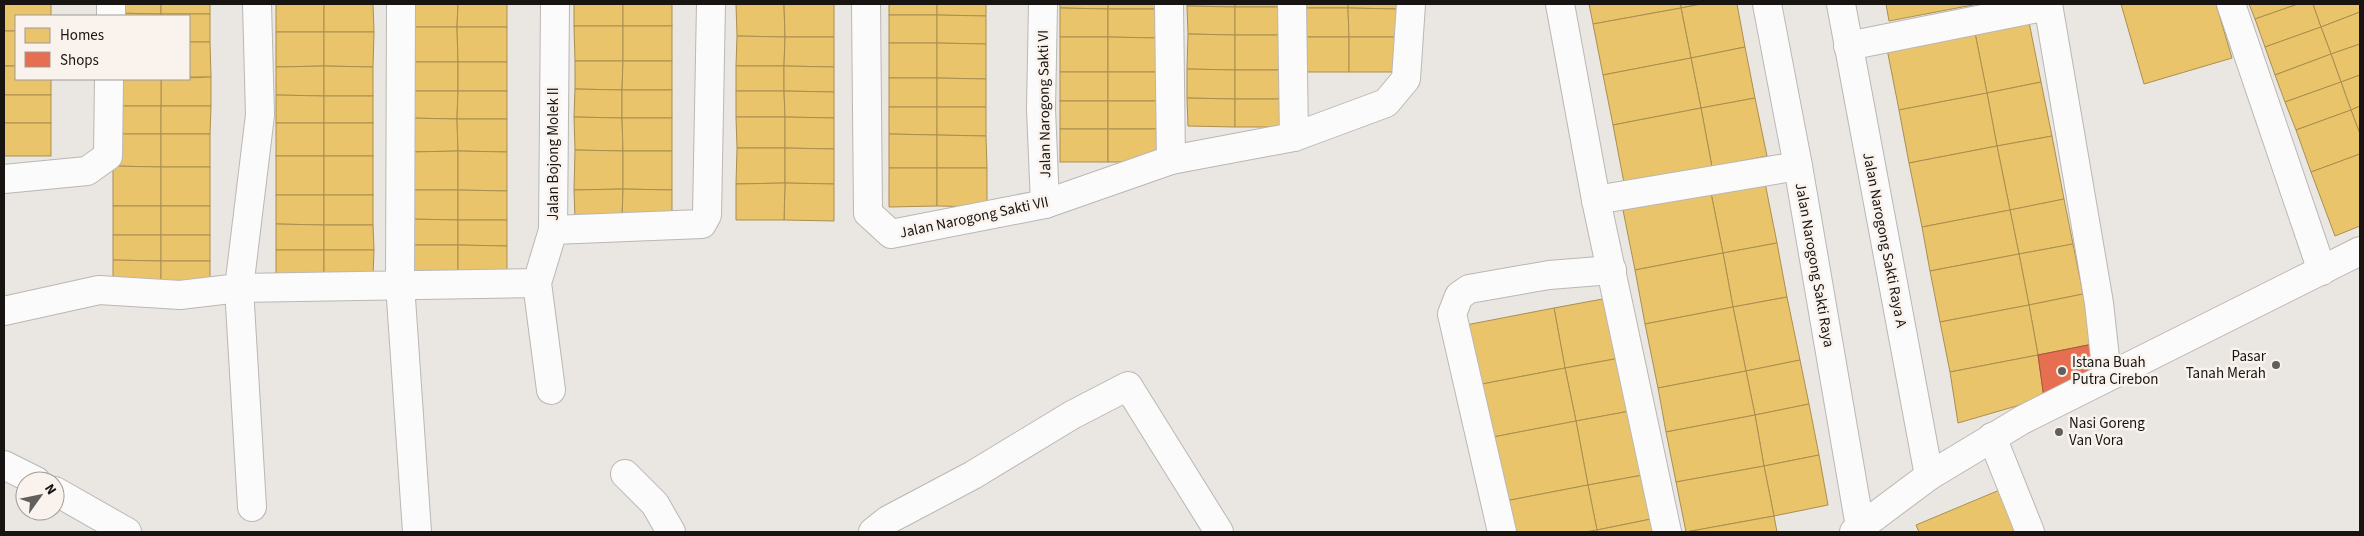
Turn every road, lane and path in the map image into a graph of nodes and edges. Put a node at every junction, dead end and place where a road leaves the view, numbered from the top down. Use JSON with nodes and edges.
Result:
{"nodes":[{"id":1,"x":257,"y":4,"type":"edge"},
{"id":2,"x":401,"y":4,"type":"edge"},
{"id":3,"x":555,"y":4,"type":"edge"},
{"id":4,"x":711,"y":4,"type":"edge"},
{"id":5,"x":866,"y":4,"type":"edge"},
{"id":6,"x":1043,"y":4,"type":"edge"},
{"id":7,"x":1169,"y":4,"type":"edge"},
{"id":8,"x":1292,"y":4,"type":"edge"},
{"id":9,"x":1411,"y":4,"type":"edge"},
{"id":10,"x":1560,"y":4,"type":"edge"},
{"id":11,"x":1766,"y":4,"type":"edge"},
{"id":12,"x":1841,"y":4,"type":"edge"},
{"id":13,"x":2231,"y":4,"type":"edge"},
{"id":14,"x":2048,"y":5,"type":"edge"},
{"id":15,"x":1848,"y":46,"type":"junction"},
{"id":16,"x":109,"y":80,"type":"edge"},
{"id":17,"x":1294,"y":137,"type":"junction"},
{"id":18,"x":1171,"y":160,"type":"junction"},
{"id":19,"x":1798,"y":166,"type":"junction"},
{"id":20,"x":4,"y":179,"type":"edge"},
{"id":21,"x":1596,"y":200,"type":"junction"},
{"id":22,"x":1045,"y":204,"type":"junction"},
{"id":23,"x":553,"y":230,"type":"junction"},
{"id":24,"x":2360,"y":251,"type":"edge"},
{"id":25,"x":1612,"y":270,"type":"junction"},
{"id":26,"x":2322,"y":271,"type":"junction"},
{"id":27,"x":537,"y":283,"type":"junction"},
{"id":28,"x":400,"y":284,"type":"junction"},
{"id":29,"x":240,"y":288,"type":"junction"},
{"id":30,"x":4,"y":311,"type":"edge"},
{"id":31,"x":2107,"y":376,"type":"junction"},
{"id":32,"x":551,"y":390,"type":"dead end"},
{"id":33,"x":1992,"y":437,"type":"junction"},
{"id":34,"x":4,"y":465,"type":"edge"},
{"id":35,"x":16,"y":471,"type":"edge"},
{"id":36,"x":625,"y":474,"type":"dead end"},
{"id":37,"x":1929,"y":476,"type":"junction"},
{"id":38,"x":65,"y":497,"type":"edge"},
{"id":39,"x":252,"y":507,"type":"dead end"},
{"id":40,"x":1857,"y":529,"type":"edge"},
{"id":41,"x":127,"y":532,"type":"edge"},
{"id":42,"x":417,"y":532,"type":"edge"},
{"id":43,"x":671,"y":532,"type":"edge"},
{"id":44,"x":873,"y":532,"type":"edge"},
{"id":45,"x":1219,"y":532,"type":"edge"},
{"id":46,"x":1502,"y":532,"type":"edge"},
{"id":47,"x":1667,"y":532,"type":"edge"},
{"id":48,"x":2030,"y":532,"type":"edge"}],
"edges":[{"from":1,"to":29,"type":"street"},
{"from":2,"to":28,"type":"street"},
{"from":3,"to":23,"type":"street","name":"Jalan Bojong Molek II"},
{"from":4,"to":23,"type":"street"},
{"from":5,"to":22,"type":"street","name":"Jalan Narogong Sakti VII"},
{"from":6,"to":22,"type":"street","name":"Jalan Narogong Sakti VI"},
{"from":7,"to":18,"type":"street"},
{"from":8,"to":17,"type":"street"},
{"from":9,"to":17,"type":"street","name":"Jalan Narogong Sakti VII"},
{"from":10,"to":21,"type":"street"},
{"from":11,"to":19,"type":"street","name":"Jalan Narogong Sakti Raya"},
{"from":12,"to":15,"type":"street","name":"Jalan Narogong Sakti Raya A"},
{"from":13,"to":26,"type":"street"},
{"from":14,"to":15,"type":"street"},
{"from":14,"to":31,"type":"street"},
{"from":15,"to":37,"type":"street","name":"Jalan Narogong Sakti Raya A"},
{"from":16,"to":20,"type":"street"},
{"from":17,"to":18,"type":"street","name":"Jalan Narogong Sakti VII"},
{"from":18,"to":22,"type":"street","name":"Jalan Narogong Sakti VII"},
{"from":19,"to":21,"type":"street"},
{"from":19,"to":40,"type":"street","name":"Jalan Narogong Sakti Raya"},
{"from":21,"to":25,"type":"street"},
{"from":23,"to":27,"type":"street","name":"Jalan Bojong Molek II"},
{"from":24,"to":26,"type":"street"},
{"from":25,"to":46,"type":"street"},
{"from":25,"to":47,"type":"street"},
{"from":26,"to":31,"type":"street"},
{"from":27,"to":28,"type":"street"},
{"from":27,"to":32,"type":"street","name":"Jalan Bojong Molek II"},
{"from":28,"to":29,"type":"street"},
{"from":28,"to":42,"type":"street"},
{"from":29,"to":30,"type":"street"},
{"from":29,"to":39,"type":"street"},
{"from":31,"to":33,"type":"street"},
{"from":33,"to":37,"type":"street"},
{"from":33,"to":48,"type":"street"},
{"from":34,"to":35,"type":"street"},
{"from":36,"to":43,"type":"street"},
{"from":37,"to":40,"type":"street"},
{"from":38,"to":41,"type":"street"},
{"from":44,"to":45,"type":"street"}]}
